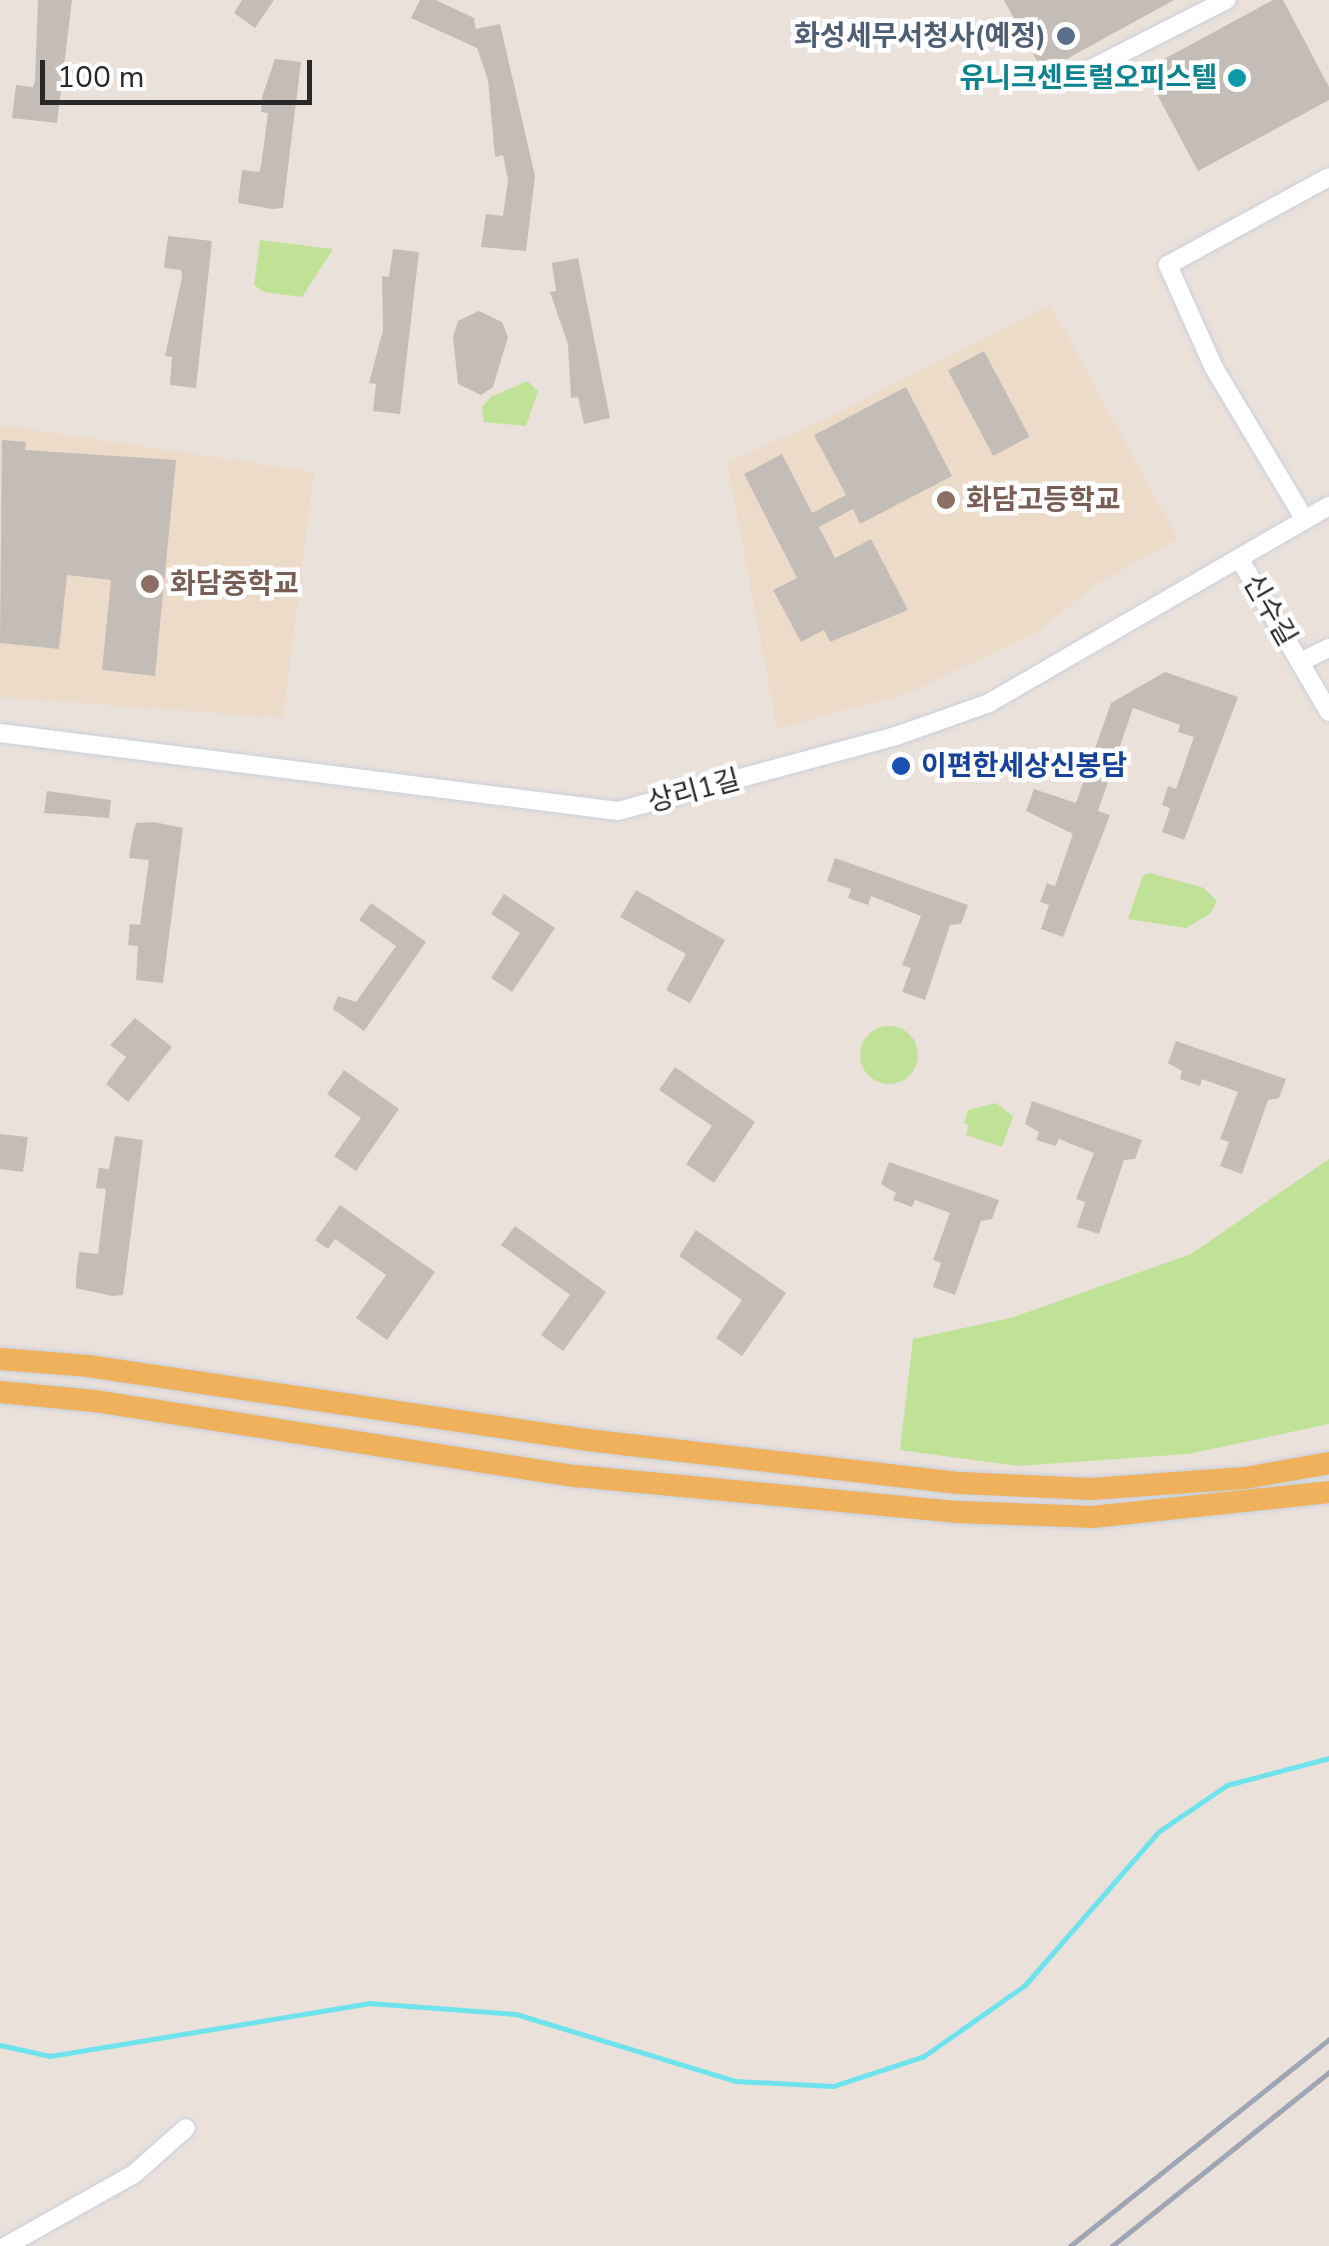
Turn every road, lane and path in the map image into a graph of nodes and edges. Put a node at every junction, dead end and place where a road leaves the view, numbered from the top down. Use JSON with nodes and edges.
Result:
{"nodes":[{"id":1,"x":1226,"y":0,"type":"edge"},
{"id":2,"x":1083,"y":73,"type":"dead end"},
{"id":3,"x":1329,"y":177,"type":"edge"},
{"id":4,"x":1329,"y":506,"type":"edge"},
{"id":5,"x":1305,"y":520,"type":"junction"},
{"id":6,"x":1239,"y":558,"type":"junction"},
{"id":7,"x":1329,"y":648,"type":"edge"},
{"id":8,"x":1300,"y":662,"type":"junction"},
{"id":9,"x":1329,"y":712,"type":"edge"},
{"id":10,"x":0,"y":733,"type":"edge"},
{"id":11,"x":0,"y":1359,"type":"edge"},
{"id":12,"x":0,"y":1392,"type":"edge"},
{"id":13,"x":1329,"y":1463,"type":"edge"},
{"id":14,"x":1329,"y":1492,"type":"edge"},
{"id":15,"x":186,"y":2128,"type":"dead end"},
{"id":16,"x":6,"y":2246,"type":"edge"}],
"edges":[{"from":1,"to":2,"type":"street"},
{"from":3,"to":5,"type":"street"},
{"from":4,"to":5,"type":"street","name":"상리1길"},
{"from":5,"to":6,"type":"street","name":"상리1길"},
{"from":6,"to":8,"type":"street","name":"신수길"},
{"from":6,"to":10,"type":"street","name":"상리1길"},
{"from":7,"to":8,"type":"street","name":"신수길"},
{"from":8,"to":9,"type":"street","name":"신수길"},
{"from":11,"to":13,"type":"main road"},
{"from":12,"to":14,"type":"main road"},
{"from":15,"to":16,"type":"street"}]}
